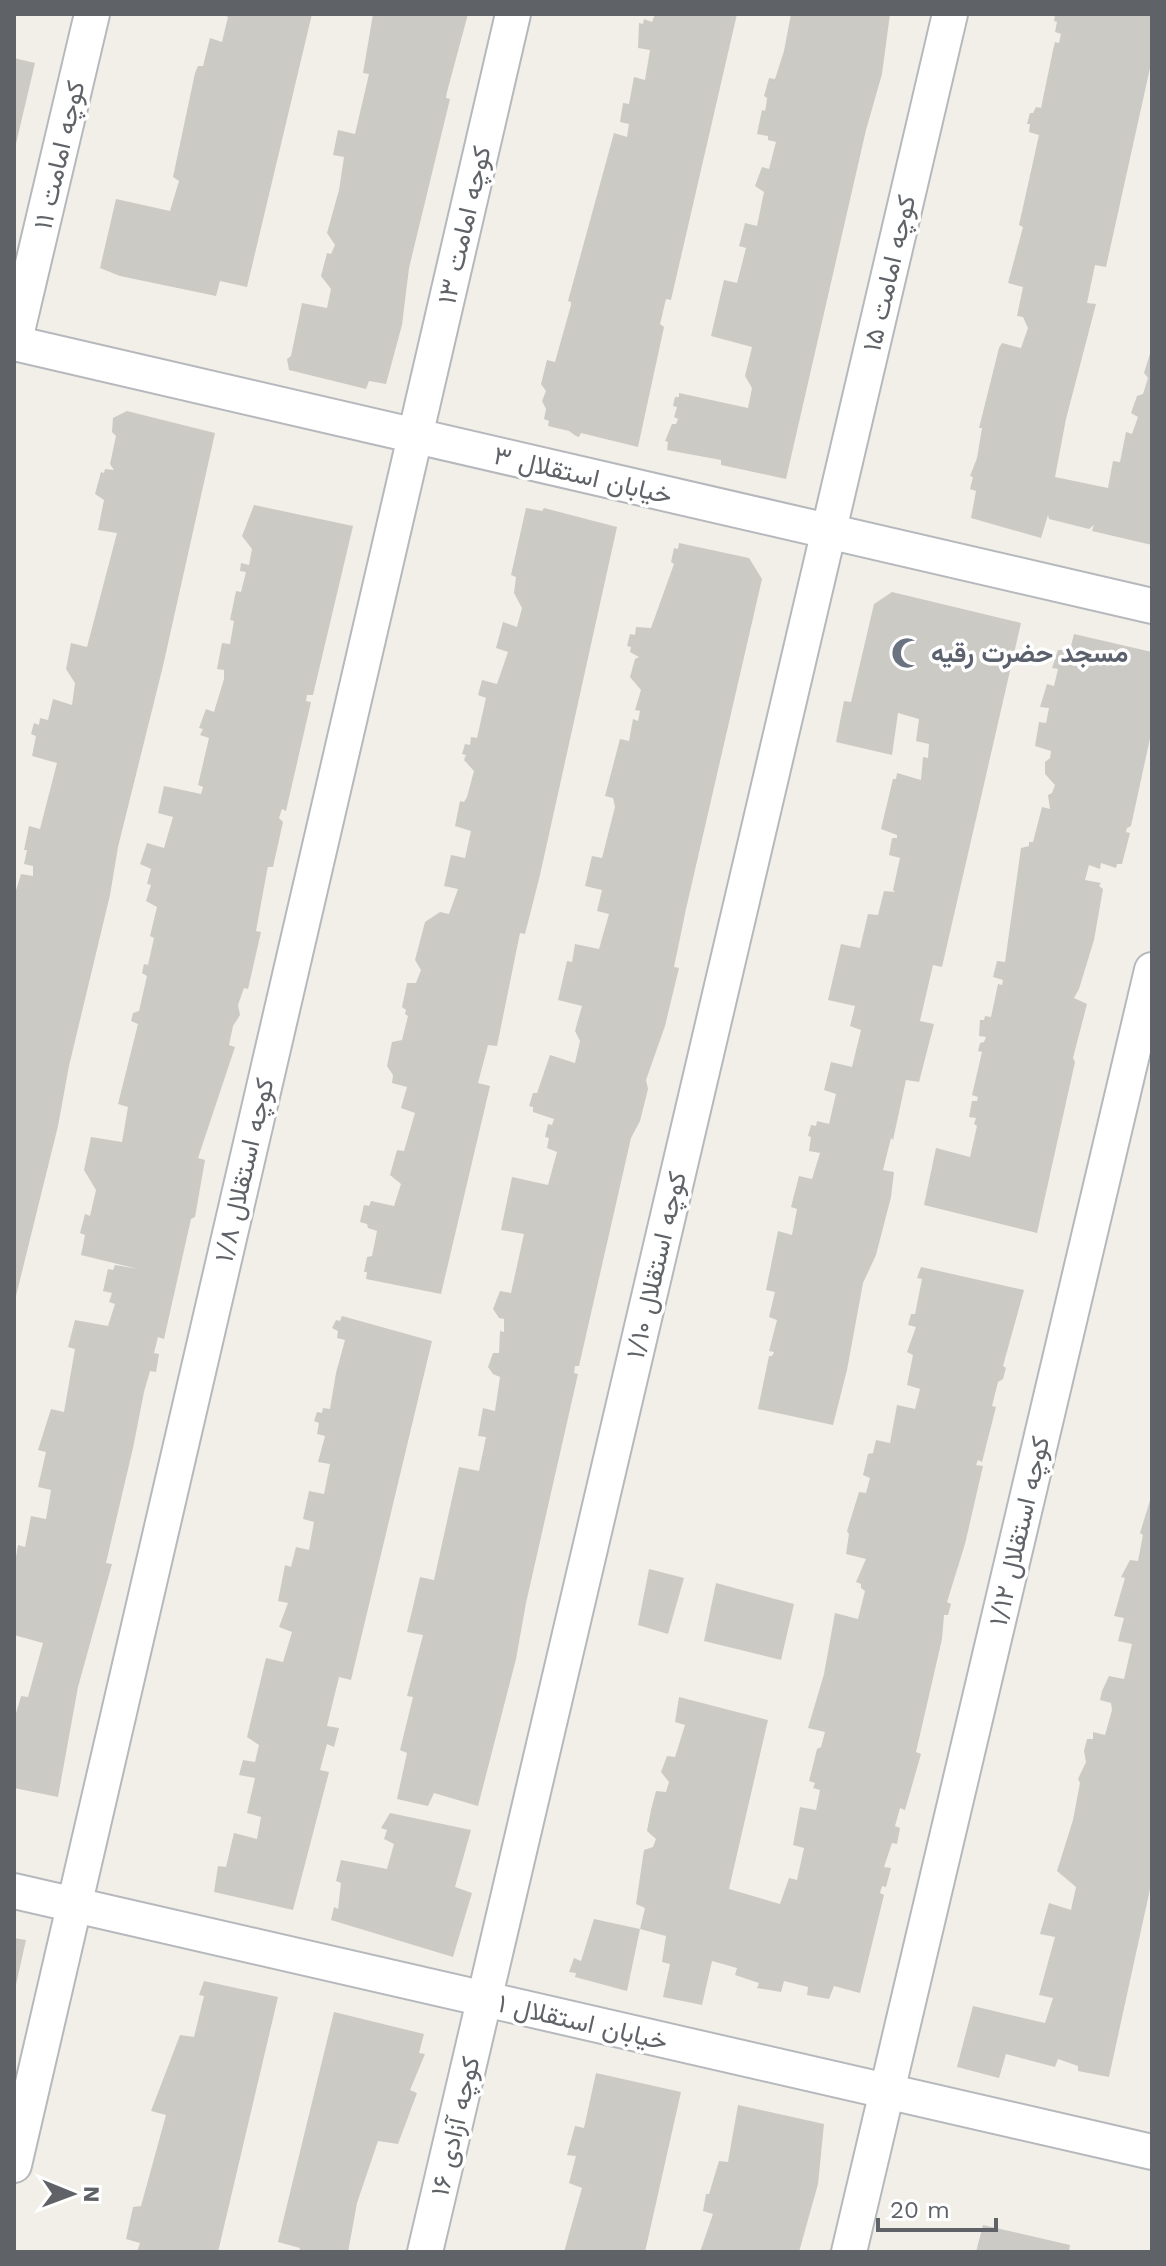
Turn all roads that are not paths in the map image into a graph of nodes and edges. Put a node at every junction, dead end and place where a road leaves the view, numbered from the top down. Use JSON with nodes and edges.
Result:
{"nodes":[{"id":1,"x":92,"y":14,"type":"edge"},
{"id":2,"x":513,"y":14,"type":"edge"},
{"id":3,"x":950,"y":14,"type":"edge"},
{"id":4,"x":14,"y":343,"type":"edge"},
{"id":5,"x":415,"y":436,"type":"junction"},
{"id":6,"x":829,"y":532,"type":"junction"},
{"id":7,"x":1152,"y":606,"type":"edge"},
{"id":8,"x":1152,"y":970,"type":"edge"},
{"id":9,"x":14,"y":1891,"type":"edge"},
{"id":10,"x":74,"y":1905,"type":"junction"},
{"id":11,"x":484,"y":1999,"type":"junction"},
{"id":12,"x":886,"y":2091,"type":"junction"},
{"id":13,"x":1152,"y":2152,"type":"edge"},
{"id":14,"x":14,"y":2165,"type":"edge"},
{"id":15,"x":425,"y":2252,"type":"edge"},
{"id":16,"x":849,"y":2252,"type":"edge"}],
"edges":[{"from":1,"to":4,"type":"street","name":"کوچه امامت ۱۱"},
{"from":2,"to":5,"type":"street","name":"کوچه امامت ۱۳"},
{"from":3,"to":6,"type":"street","name":"کوچه امامت ۱۵"},
{"from":4,"to":5,"type":"street","name":"خیابان استقلال ۳"},
{"from":5,"to":6,"type":"street","name":"خیابان استقلال ۳"},
{"from":5,"to":10,"type":"street","name":"کوچه استقلال ۱/۸"},
{"from":6,"to":7,"type":"street","name":"خیابان استقلال ۳"},
{"from":6,"to":11,"type":"street","name":"کوچه استقلال ۱/۱۰"},
{"from":8,"to":12,"type":"street","name":"کوچه استقلال ۱/۱۲"},
{"from":9,"to":10,"type":"street","name":"خیابان استقلال ۱"},
{"from":10,"to":11,"type":"street","name":"خیابان استقلال ۱"},
{"from":10,"to":14,"type":"street","name":"کوچه استقلال ۱/۸"},
{"from":11,"to":12,"type":"street","name":"خیابان استقلال ۱"},
{"from":11,"to":15,"type":"street","name":"کوچه آزادی ۱۶"},
{"from":12,"to":13,"type":"street","name":"خیابان استقلال ۱"},
{"from":12,"to":16,"type":"street","name":"کوچه استقلال ۱/۱۲"}]}
